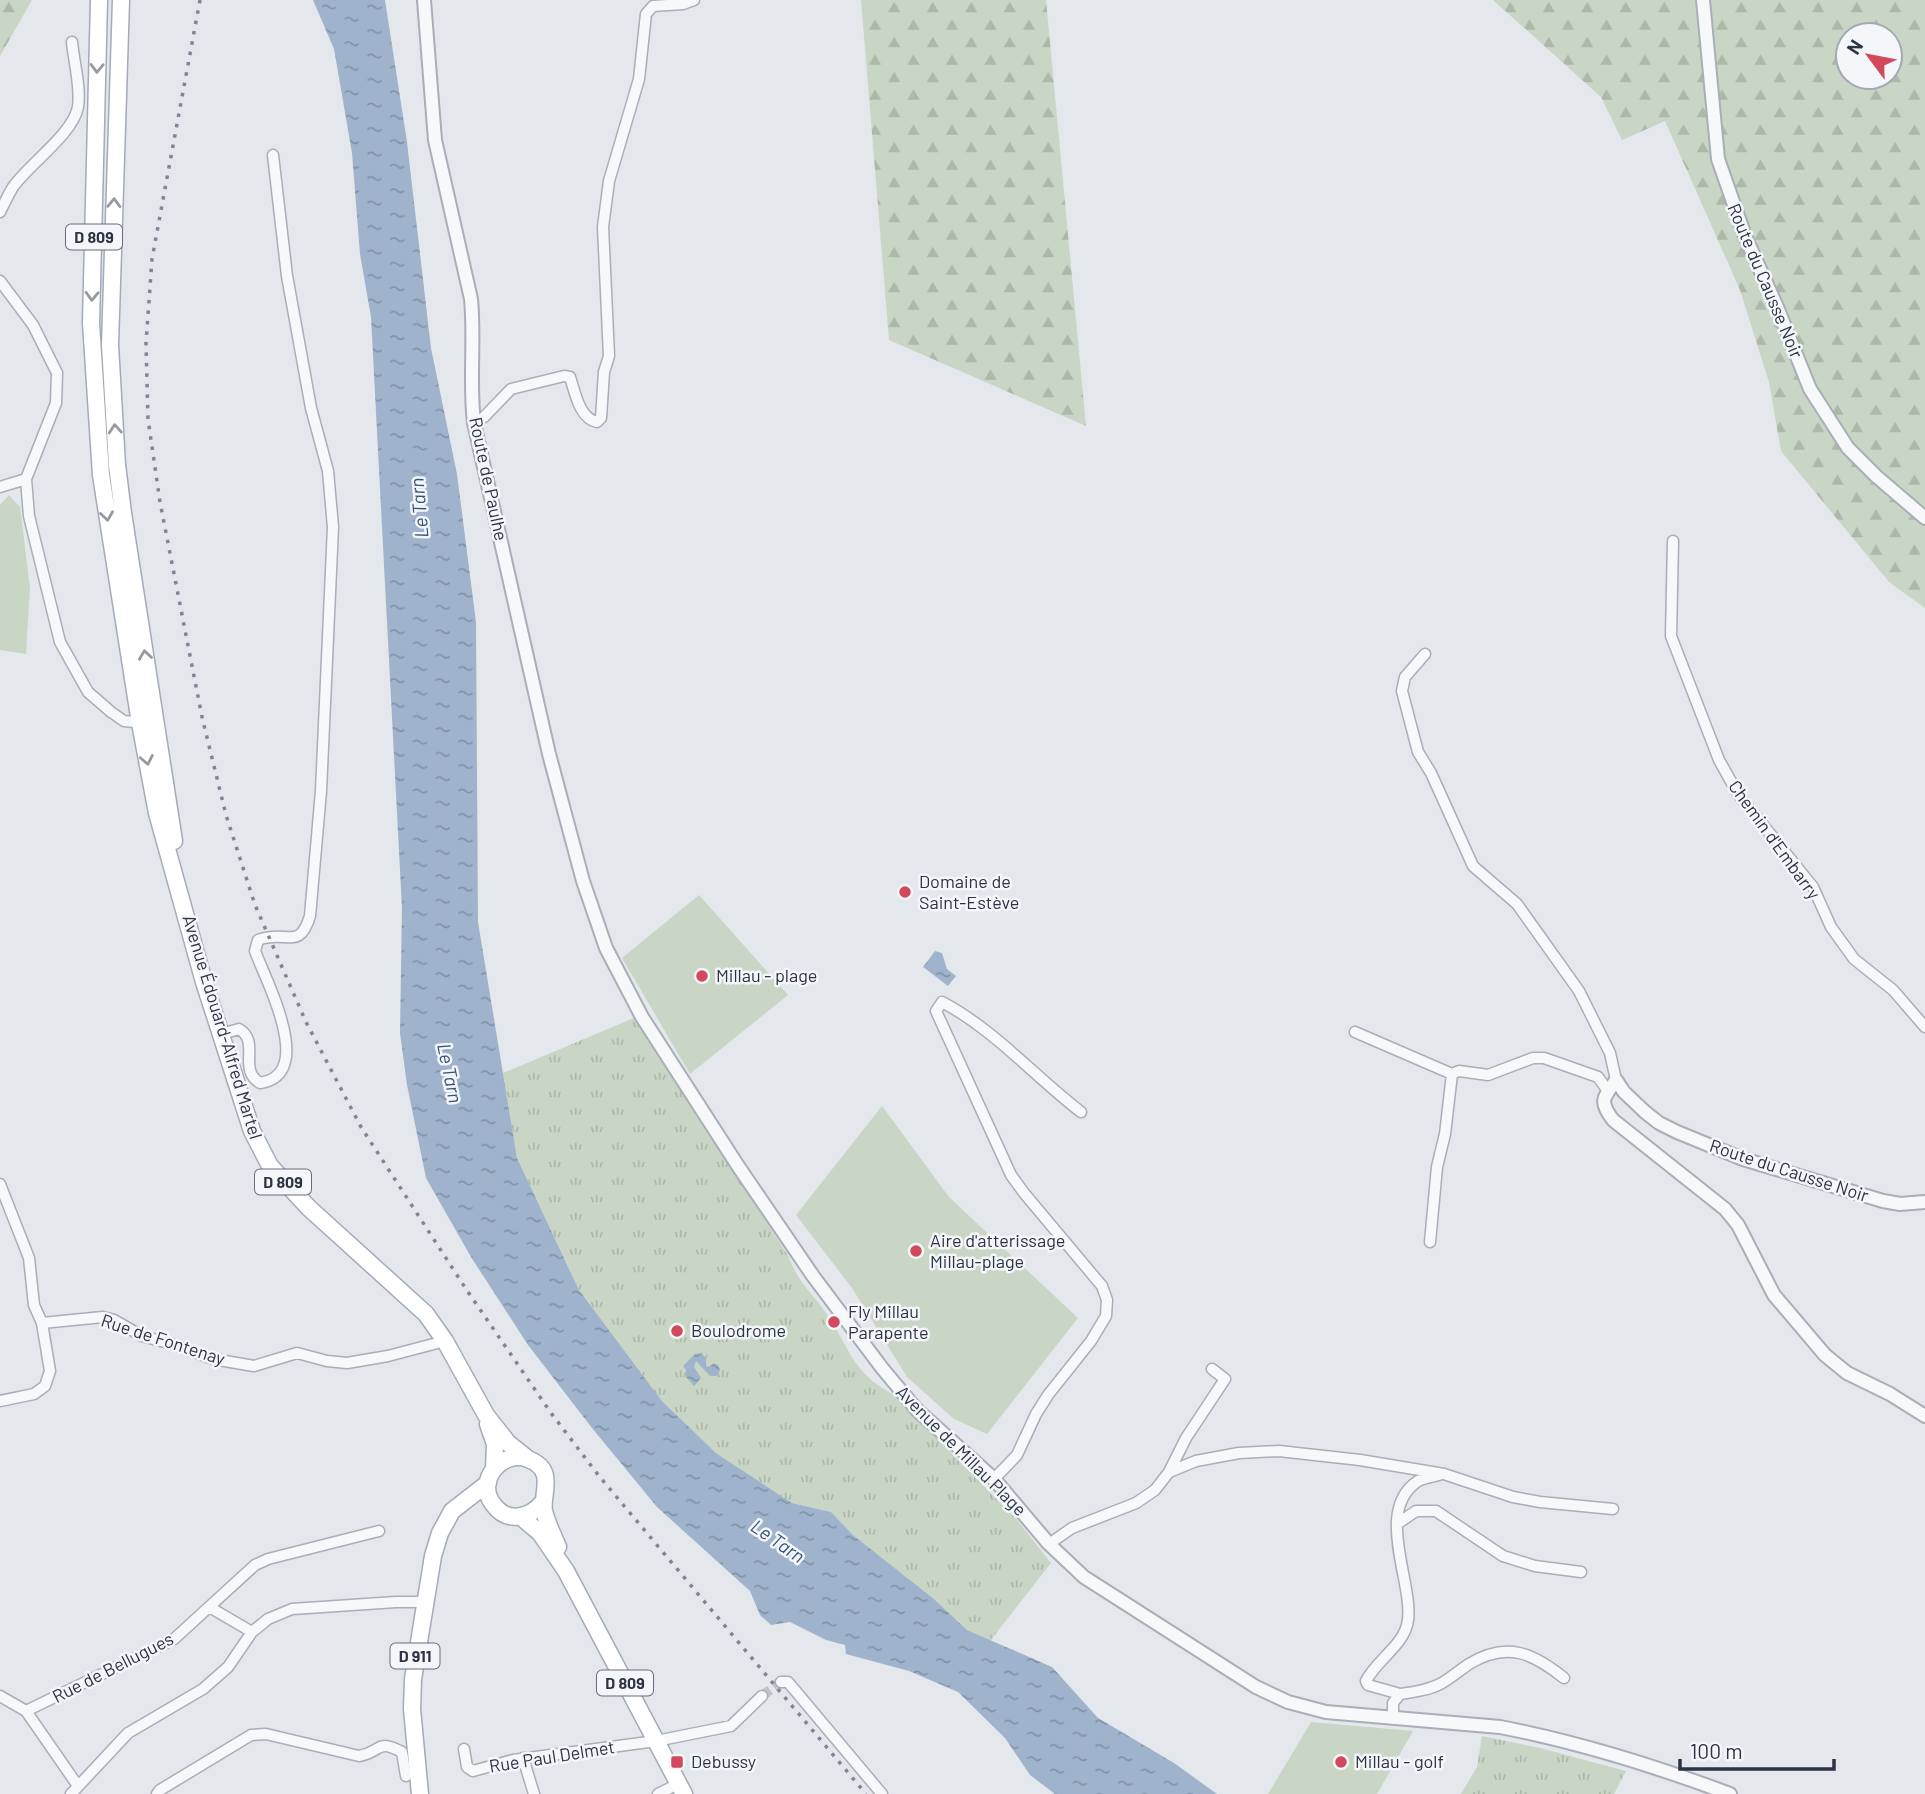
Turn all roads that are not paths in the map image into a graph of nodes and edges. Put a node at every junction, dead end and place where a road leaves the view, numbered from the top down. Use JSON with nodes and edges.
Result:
{"nodes":[{"id":1,"x":99,"y":0,"type":"edge"},
{"id":2,"x":121,"y":0,"type":"edge"},
{"id":3,"x":424,"y":0,"type":"edge"},
{"id":4,"x":694,"y":0,"type":"edge"},
{"id":5,"x":1703,"y":0,"type":"edge"},
{"id":6,"x":72,"y":42,"type":"dead end"},
{"id":7,"x":273,"y":155,"type":"dead end"},
{"id":8,"x":0,"y":212,"type":"edge"},
{"id":9,"x":0,"y":281,"type":"edge"},
{"id":10,"x":474,"y":423,"type":"junction"},
{"id":11,"x":26,"y":479,"type":"junction"},
{"id":12,"x":0,"y":486,"type":"edge"},
{"id":13,"x":1925,"y":517,"type":"edge"},
{"id":14,"x":1674,"y":541,"type":"dead end"},
{"id":15,"x":1425,"y":654,"type":"dead end"},
{"id":16,"x":140,"y":722,"type":"junction"},
{"id":17,"x":606,"y":948,"type":"joint"},
{"id":18,"x":1925,"y":1027,"type":"edge"},
{"id":19,"x":1356,"y":1032,"type":"dead end"},
{"id":20,"x":221,"y":1034,"type":"junction"},
{"id":21,"x":1452,"y":1074,"type":"junction"},
{"id":22,"x":1616,"y":1080,"type":"junction"},
{"id":23,"x":1608,"y":1091,"type":"junction"},
{"id":24,"x":1081,"y":1112,"type":"dead end"},
{"id":25,"x":0,"y":1184,"type":"edge"},
{"id":26,"x":1925,"y":1202,"type":"edge"},
{"id":27,"x":1430,"y":1242,"type":"dead end"},
{"id":28,"x":42,"y":1323,"type":"junction"},
{"id":29,"x":445,"y":1341,"type":"junction"},
{"id":30,"x":1212,"y":1368,"type":"dead end"},
{"id":31,"x":0,"y":1401,"type":"edge"},
{"id":32,"x":486,"y":1415,"type":"junction"},
{"id":33,"x":1925,"y":1416,"type":"edge"},
{"id":34,"x":528,"y":1459,"type":"junction"},
{"id":35,"x":1169,"y":1472,"type":"junction"},
{"id":36,"x":1444,"y":1474,"type":"junction"},
{"id":37,"x":491,"y":1476,"type":"junction"},
{"id":38,"x":994,"y":1479,"type":"junction"},
{"id":39,"x":543,"y":1502,"type":"junction"},
{"id":40,"x":494,"y":1507,"type":"junction"},
{"id":41,"x":1613,"y":1509,"type":"dead end"},
{"id":42,"x":521,"y":1517,"type":"junction"},
{"id":43,"x":447,"y":1523,"type":"junction"},
{"id":44,"x":1397,"y":1524,"type":"junction"},
{"id":45,"x":379,"y":1531,"type":"dead end"},
{"id":46,"x":1049,"y":1544,"type":"junction"},
{"id":47,"x":566,"y":1571,"type":"junction"},
{"id":48,"x":1581,"y":1572,"type":"dead end"},
{"id":49,"x":425,"y":1602,"type":"junction"},
{"id":50,"x":211,"y":1608,"type":"junction"},
{"id":51,"x":251,"y":1632,"type":"junction"},
{"id":52,"x":1564,"y":1678,"type":"dead end"},
{"id":53,"x":781,"y":1682,"type":"dead end"},
{"id":54,"x":1400,"y":1695,"type":"junction"},
{"id":55,"x":0,"y":1696,"type":"edge"},
{"id":56,"x":762,"y":1696,"type":"tunnel mouth"},
{"id":57,"x":26,"y":1711,"type":"junction"},
{"id":58,"x":1393,"y":1719,"type":"junction"},
{"id":59,"x":656,"y":1741,"type":"junction"},
{"id":60,"x":464,"y":1749,"type":"dead end"},
{"id":61,"x":523,"y":1758,"type":"junction"},
{"id":62,"x":406,"y":1776,"type":"dead end"},
{"id":63,"x":681,"y":1789,"type":"edge"},
{"id":64,"x":75,"y":1790,"type":"edge"},
{"id":65,"x":158,"y":1794,"type":"edge"},
{"id":66,"x":420,"y":1794,"type":"edge"},
{"id":67,"x":534,"y":1794,"type":"edge"},
{"id":68,"x":658,"y":1794,"type":"edge"},
{"id":69,"x":882,"y":1794,"type":"edge"},
{"id":70,"x":1730,"y":1794,"type":"edge"}],
"edges":[{"from":1,"to":16,"type":"main road","number":"D 809","one_way":true},
{"from":16,"to":2,"type":"main road","number":"D 809","one_way":true},
{"from":3,"to":10,"type":"street","name":"Route de Paulhe"},
{"from":4,"to":10,"type":"street"},
{"from":5,"to":13,"type":"street","name":"Route du Causse Noir"},
{"from":6,"to":8,"type":"street"},
{"from":7,"to":20,"type":"street"},
{"from":9,"to":11,"type":"street"},
{"from":10,"to":17,"type":"street","name":"Route de Paulhe"},
{"from":11,"to":12,"type":"street"},
{"from":11,"to":16,"type":"street"},
{"from":14,"to":18,"type":"street","name":"Chemin d'Embarry"},
{"from":15,"to":22,"type":"street"},
{"from":16,"to":20,"type":"main road","name":"Avenue Édouard-Alfred Martel","number":"D 809"},
{"from":17,"to":38,"type":"street","name":"Avenue de Millau Plage"},
{"from":19,"to":21,"type":"street"},
{"from":20,"to":29,"type":"main road","name":"Avenue Édouard-Alfred Martel","number":"D 809"},
{"from":21,"to":23,"type":"street"},
{"from":21,"to":27,"type":"street"},
{"from":22,"to":23,"type":"street"},
{"from":22,"to":26,"type":"street","name":"Route du Causse Noir"},
{"from":23,"to":33,"type":"street"},
{"from":24,"to":38,"type":"street"},
{"from":25,"to":28,"type":"street"},
{"from":28,"to":29,"type":"street","name":"Rue de Fontenay"},
{"from":28,"to":31,"type":"street"},
{"from":29,"to":32,"type":"main road","name":"Avenue Édouard-Alfred Martel","number":"D 809"},
{"from":30,"to":35,"type":"street"},
{"from":32,"to":34,"type":"main road","name":"Avenue Édouard-Alfred Martel","number":"D 809"},
{"from":32,"to":37,"type":"main road","name":"Avenue Édouard-Alfred Martel","number":"D 809"},
{"from":34,"to":37,"type":"main road"},
{"from":34,"to":39,"type":"main road"},
{"from":35,"to":36,"type":"street"},
{"from":35,"to":46,"type":"street"},
{"from":36,"to":41,"type":"street"},
{"from":36,"to":44,"type":"street"},
{"from":37,"to":40,"type":"main road"},
{"from":37,"to":43,"type":"main road","number":"D 911"},
{"from":38,"to":46,"type":"street","name":"Avenue de Millau Plage"},
{"from":39,"to":42,"type":"main road"},
{"from":39,"to":47,"type":"main road","number":"D 809"},
{"from":40,"to":42,"type":"main road"},
{"from":40,"to":43,"type":"main road"},
{"from":42,"to":47,"type":"main road","number":"D 809"},
{"from":43,"to":49,"type":"main road","number":"D 911"},
{"from":44,"to":48,"type":"street"},
{"from":44,"to":54,"type":"street"},
{"from":45,"to":50,"type":"street","name":"Rue de Bellugues"},
{"from":46,"to":58,"type":"street","name":"Avenue de Millau Plage"},
{"from":47,"to":59,"type":"main road","number":"D 809"},
{"from":49,"to":51,"type":"street"},
{"from":49,"to":66,"type":"main road","number":"D 911"},
{"from":50,"to":51,"type":"street"},
{"from":50,"to":57,"type":"street","name":"Rue de Bellugues"},
{"from":51,"to":64,"type":"street"},
{"from":52,"to":54,"type":"street"},
{"from":53,"to":69,"type":"street"},
{"from":54,"to":58,"type":"street"},
{"from":55,"to":57,"type":"street"},
{"from":56,"to":59,"type":"street","name":"Rue Paul Delmet"},
{"from":57,"to":64,"type":"street"},
{"from":58,"to":70,"type":"street","name":"Avenue de Millau Plage"},
{"from":59,"to":61,"type":"street","name":"Rue Paul Delmet"},
{"from":59,"to":63,"type":"main road","number":"D 809"},
{"from":60,"to":61,"type":"street","name":"Rue Paul Delmet"},
{"from":61,"to":67,"type":"street"},
{"from":62,"to":65,"type":"street"},
{"from":63,"to":68,"type":"street"}]}
